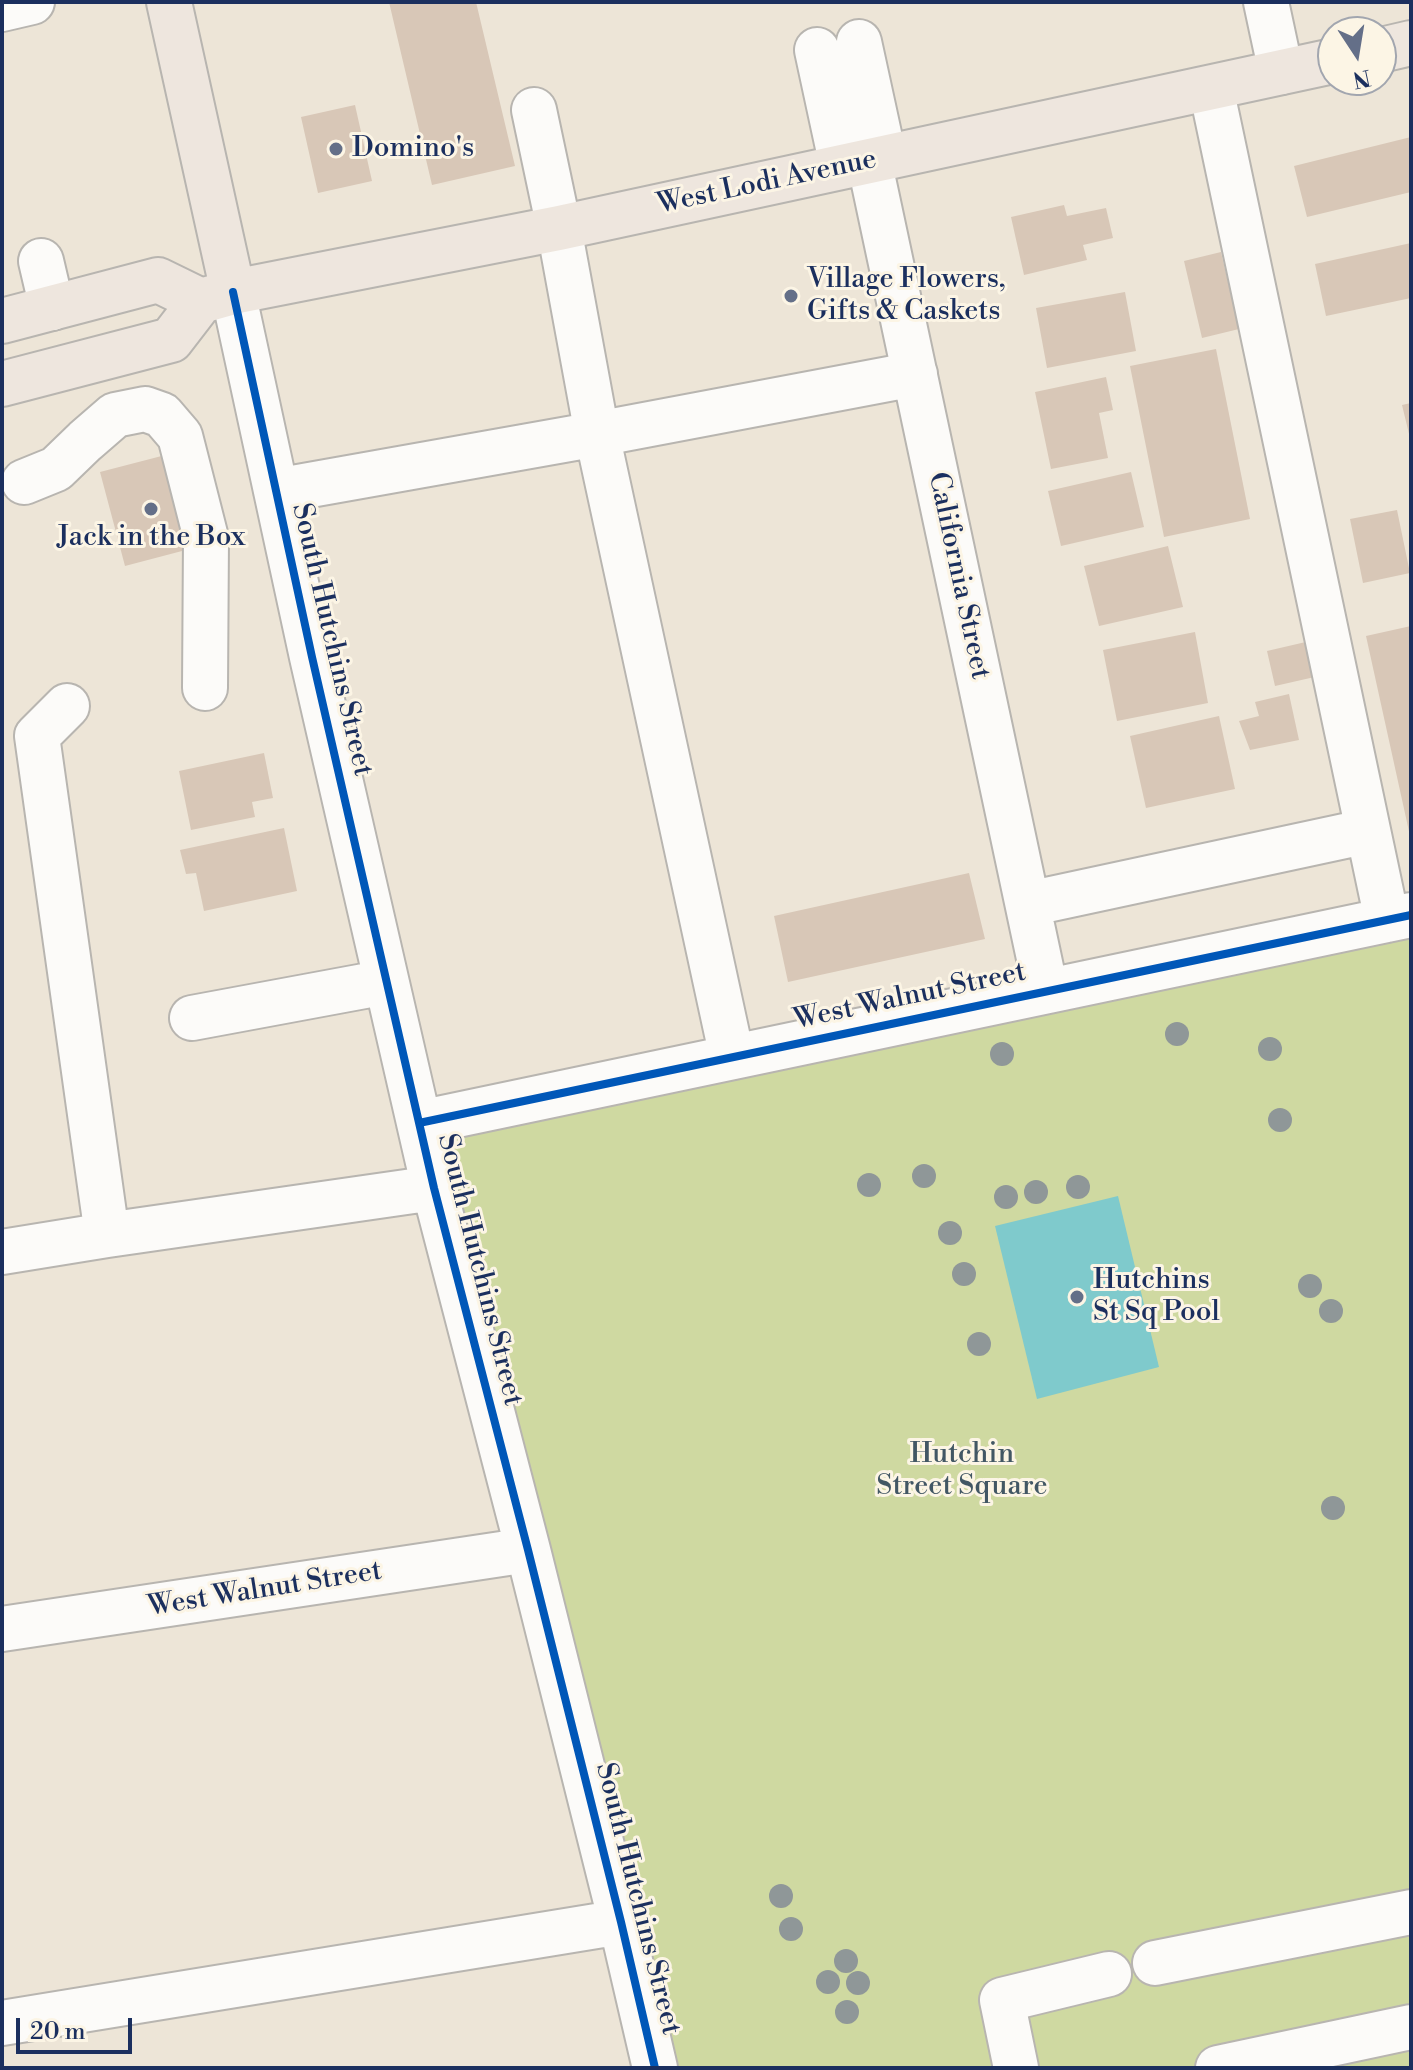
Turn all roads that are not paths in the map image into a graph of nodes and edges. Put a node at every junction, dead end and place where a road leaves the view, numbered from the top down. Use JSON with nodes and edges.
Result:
{"nodes":[{"id":1,"x":32,"y":2,"type":"edge"},
{"id":2,"x":169,"y":2,"type":"edge"},
{"id":3,"x":1266,"y":2,"type":"edge"},
{"id":4,"x":2,"y":9,"type":"edge"},
{"id":5,"x":859,"y":42,"type":"dead end"},
{"id":6,"x":817,"y":50,"type":"dead end"},
{"id":7,"x":1317,"y":64,"type":"edge"},
{"id":8,"x":1281,"y":72,"type":"junction"},
{"id":9,"x":1211,"y":88,"type":"junction"},
{"id":10,"x":534,"y":110,"type":"dead end"},
{"id":11,"x":865,"y":161,"type":"junction"},
{"id":12,"x":559,"y":228,"type":"junction"},
{"id":13,"x":41,"y":261,"type":"dead end"},
{"id":14,"x":217,"y":296,"type":"junction"},
{"id":15,"x":52,"y":308,"type":"junction"},
{"id":16,"x":2,"y":321,"type":"edge"},
{"id":17,"x":915,"y":374,"type":"junction"},
{"id":18,"x":2,"y":384,"type":"edge"},
{"id":19,"x":597,"y":434,"type":"junction"},
{"id":20,"x":24,"y":482,"type":"dead end"},
{"id":21,"x":276,"y":491,"type":"junction"},
{"id":22,"x":205,"y":688,"type":"dead end"},
{"id":23,"x":67,"y":706,"type":"dead end"},
{"id":24,"x":1368,"y":831,"type":"junction"},
{"id":25,"x":1028,"y":904,"type":"junction"},
{"id":26,"x":1399,"y":917,"type":"edge"},
{"id":27,"x":386,"y":982,"type":"junction"},
{"id":28,"x":1046,"y":991,"type":"junction"},
{"id":29,"x":192,"y":1018,"type":"dead end"},
{"id":30,"x":732,"y":1057,"type":"junction"},
{"id":31,"x":419,"y":1123,"type":"junction"},
{"id":32,"x":434,"y":1188,"type":"junction"},
{"id":33,"x":107,"y":1235,"type":"junction"},
{"id":34,"x":2,"y":1252,"type":"edge"},
{"id":35,"x":528,"y":1550,"type":"junction"},
{"id":36,"x":2,"y":1629,"type":"edge"},
{"id":37,"x":1411,"y":1912,"type":"edge"},
{"id":38,"x":621,"y":1922,"type":"junction"},
{"id":39,"x":1155,"y":1963,"type":"dead end"},
{"id":40,"x":1109,"y":1974,"type":"dead end"},
{"id":41,"x":2,"y":2023,"type":"edge"},
{"id":42,"x":1411,"y":2027,"type":"edge"},
{"id":43,"x":655,"y":2068,"type":"edge"},
{"id":44,"x":1016,"y":2068,"type":"edge"},
{"id":45,"x":1218,"y":2068,"type":"edge"}],
"edges":[{"from":1,"to":4,"type":"street"},
{"from":2,"to":14,"type":"main road","name":"South Hutchins Street"},
{"from":3,"to":8,"type":"street"},
{"from":5,"to":11,"type":"street"},
{"from":6,"to":11,"type":"street"},
{"from":7,"to":8,"type":"main road","name":"West Lodi Avenue"},
{"from":8,"to":9,"type":"main road","name":"West Lodi Avenue"},
{"from":9,"to":11,"type":"main road","name":"West Lodi Avenue"},
{"from":9,"to":24,"type":"street"},
{"from":10,"to":12,"type":"street"},
{"from":11,"to":12,"type":"main road","name":"West Lodi Avenue"},
{"from":11,"to":17,"type":"street","name":"California Street"},
{"from":12,"to":14,"type":"main road","name":"West Lodi Avenue"},
{"from":12,"to":19,"type":"street"},
{"from":13,"to":15,"type":"street"},
{"from":14,"to":15,"type":"main road"},
{"from":14,"to":18,"type":"main road"},
{"from":14,"to":21,"type":"street","name":"South Hutchins Street"},
{"from":15,"to":16,"type":"main road"},
{"from":17,"to":19,"type":"street"},
{"from":17,"to":25,"type":"street","name":"California Street"},
{"from":19,"to":21,"type":"street"},
{"from":19,"to":30,"type":"street"},
{"from":20,"to":22,"type":"street"},
{"from":21,"to":27,"type":"street","name":"South Hutchins Street"},
{"from":23,"to":33,"type":"street"},
{"from":24,"to":25,"type":"street"},
{"from":24,"to":26,"type":"street"},
{"from":25,"to":28,"type":"street","name":"California Street"},
{"from":26,"to":28,"type":"street","name":"West Walnut Street"},
{"from":27,"to":29,"type":"street"},
{"from":27,"to":31,"type":"street","name":"South Hutchins Street"},
{"from":28,"to":30,"type":"street","name":"West Walnut Street"},
{"from":30,"to":31,"type":"street","name":"West Walnut Street"},
{"from":31,"to":32,"type":"street","name":"South Hutchins Street"},
{"from":32,"to":33,"type":"street"},
{"from":32,"to":35,"type":"street","name":"South Hutchins Street"},
{"from":33,"to":34,"type":"street"},
{"from":35,"to":36,"type":"street","name":"West Walnut Street"},
{"from":35,"to":38,"type":"street","name":"South Hutchins Street"},
{"from":37,"to":39,"type":"street"},
{"from":38,"to":41,"type":"street"},
{"from":38,"to":43,"type":"street","name":"South Hutchins Street"},
{"from":40,"to":44,"type":"street"},
{"from":42,"to":45,"type":"street"}]}
